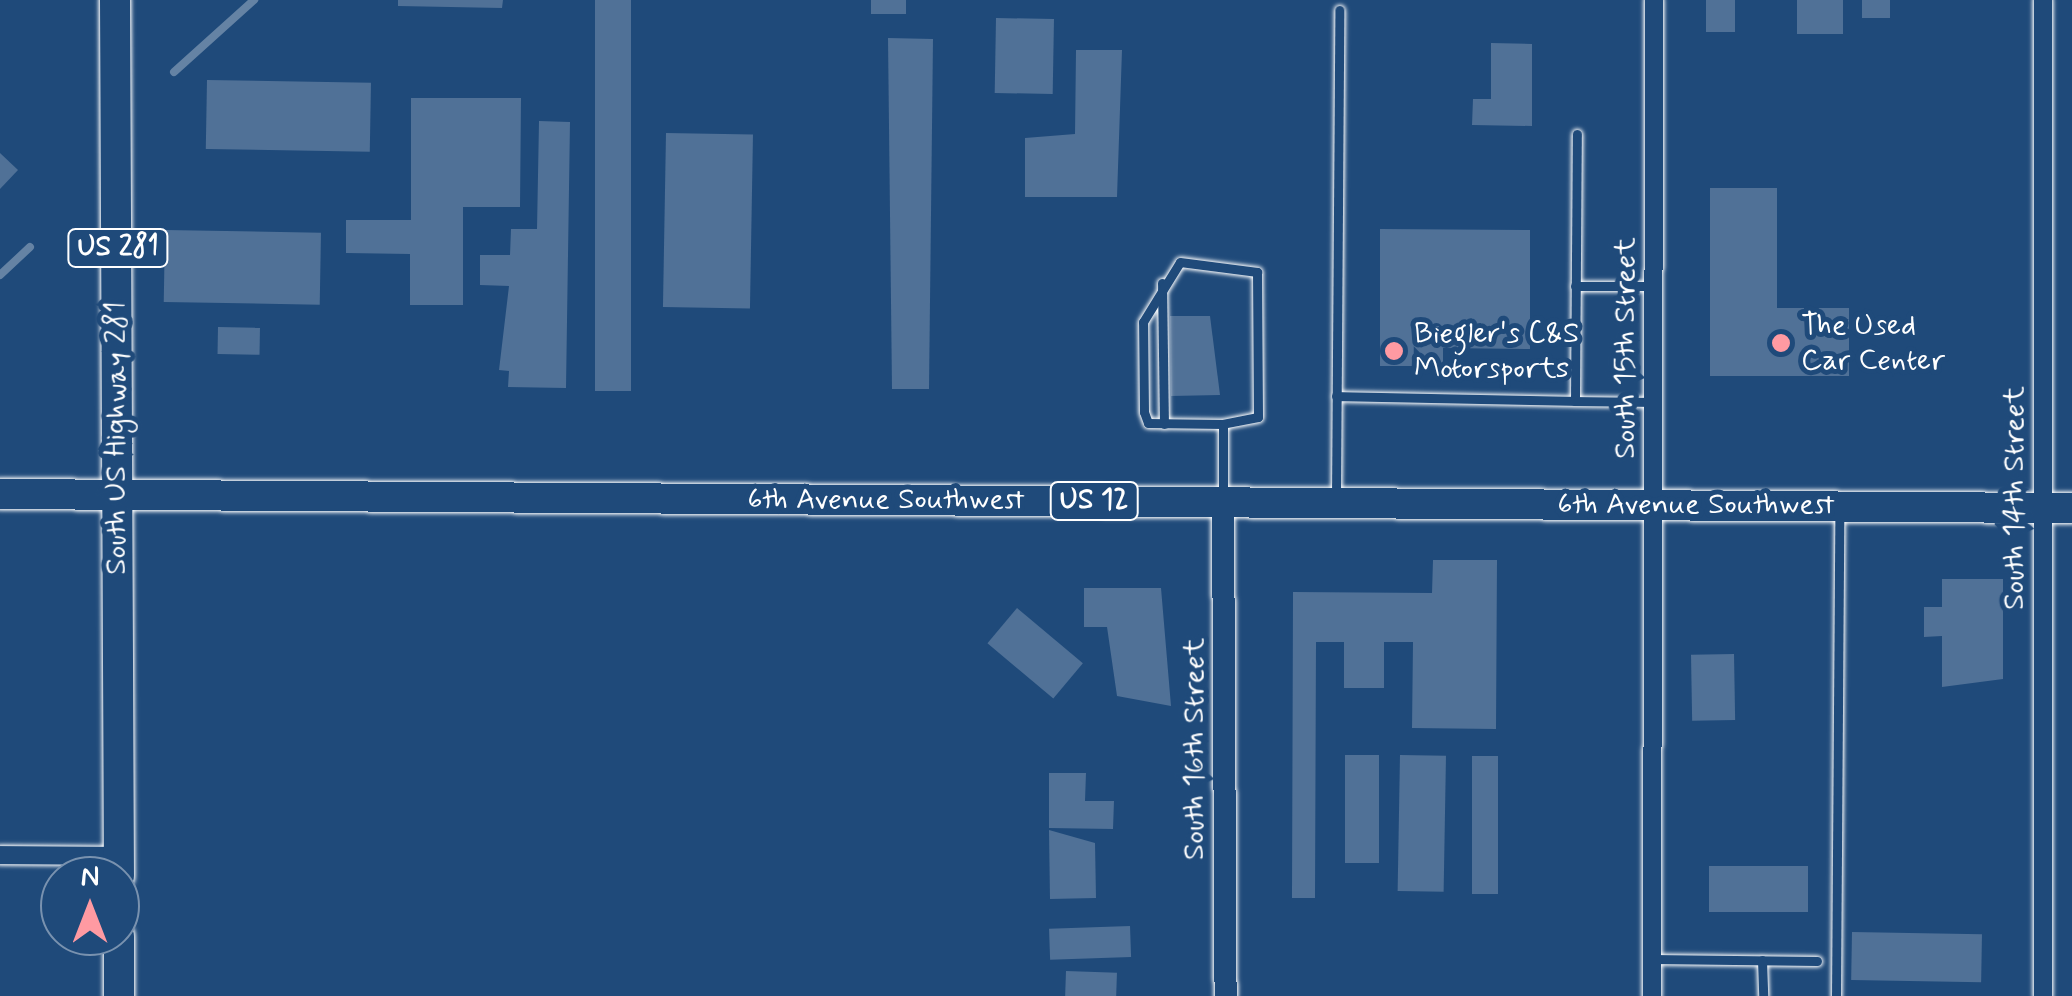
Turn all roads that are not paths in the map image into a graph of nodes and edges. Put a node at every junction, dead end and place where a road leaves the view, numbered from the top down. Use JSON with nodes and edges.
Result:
{"nodes":[{"id":1,"x":115,"y":0,"type":"edge"},
{"id":2,"x":1654,"y":0,"type":"edge"},
{"id":3,"x":2043,"y":0,"type":"edge"},
{"id":4,"x":1339,"y":10,"type":"dead end"},
{"id":5,"x":1576,"y":134,"type":"dead end"},
{"id":6,"x":1162,"y":280,"type":"junction"},
{"id":7,"x":1576,"y":286,"type":"junction"},
{"id":8,"x":1653,"y":286,"type":"junction"},
{"id":9,"x":1336,"y":396,"type":"junction"},
{"id":10,"x":1575,"y":402,"type":"junction"},
{"id":11,"x":1653,"y":402,"type":"junction"},
{"id":12,"x":1164,"y":424,"type":"junction"},
{"id":13,"x":1223,"y":424,"type":"junction"},
{"id":14,"x":0,"y":494,"type":"edge"},
{"id":15,"x":115,"y":496,"type":"junction"},
{"id":16,"x":1223,"y":501,"type":"junction"},
{"id":17,"x":1336,"y":502,"type":"junction"},
{"id":18,"x":1653,"y":504,"type":"junction"},
{"id":19,"x":1839,"y":506,"type":"junction"},
{"id":20,"x":2057,"y":508,"type":"edge"},
{"id":21,"x":0,"y":855,"type":"edge"},
{"id":22,"x":119,"y":856,"type":"edge"},
{"id":23,"x":40,"y":859,"type":"edge"},
{"id":24,"x":119,"y":956,"type":"edge"},
{"id":25,"x":1652,"y":959,"type":"junction"},
{"id":26,"x":1762,"y":960,"type":"junction"},
{"id":27,"x":1817,"y":961,"type":"dead end"},
{"id":28,"x":119,"y":996,"type":"edge"},
{"id":29,"x":1226,"y":996,"type":"edge"},
{"id":30,"x":1652,"y":996,"type":"edge"},
{"id":31,"x":1763,"y":996,"type":"edge"},
{"id":32,"x":1836,"y":996,"type":"edge"},
{"id":33,"x":2043,"y":996,"type":"edge"}],
"edges":[{"from":1,"to":15,"type":"highway","name":"South US Highway 281","number":"US 281"},
{"from":2,"to":8,"type":"street","name":"South 15th Street"},
{"from":3,"to":20,"type":"street","name":"South 14th Street"},
{"from":4,"to":9,"type":"lane"},
{"from":5,"to":7,"type":"lane"},
{"from":6,"to":12,"type":"lane"},
{"from":6,"to":12,"type":"lane"},
{"from":6,"to":13,"type":"lane"},
{"from":7,"to":8,"type":"lane"},
{"from":7,"to":10,"type":"lane"},
{"from":8,"to":11,"type":"street","name":"South 15th Street"},
{"from":9,"to":10,"type":"lane"},
{"from":9,"to":17,"type":"lane"},
{"from":10,"to":11,"type":"lane"},
{"from":11,"to":18,"type":"street","name":"South 15th Street"},
{"from":12,"to":13,"type":"lane"},
{"from":13,"to":16,"type":"lane"},
{"from":14,"to":15,"type":"highway","name":"6th Avenue Southwest","number":"US 12"},
{"from":15,"to":16,"type":"highway","name":"6th Avenue Southwest","number":"US 12"},
{"from":15,"to":22,"type":"highway","name":"South US Highway 281","number":"US 281"},
{"from":16,"to":17,"type":"highway","name":"6th Avenue Southwest","number":"US 12"},
{"from":16,"to":29,"type":"street","name":"South 16th Street"},
{"from":17,"to":18,"type":"highway","name":"6th Avenue Southwest","number":"US 12"},
{"from":18,"to":19,"type":"highway","name":"6th Avenue Southwest","number":"US 12"},
{"from":18,"to":25,"type":"street","name":"South 15th Street"},
{"from":19,"to":20,"type":"highway","name":"6th Avenue Southwest","number":"US 12"},
{"from":19,"to":32,"type":"lane"},
{"from":20,"to":33,"type":"street","name":"South 14th Street"},
{"from":21,"to":23,"type":"street"},
{"from":24,"to":28,"type":"highway"},
{"from":25,"to":26,"type":"lane"},
{"from":25,"to":30,"type":"street","name":"South 15th Street"},
{"from":26,"to":27,"type":"lane"},
{"from":26,"to":31,"type":"lane"}]}
